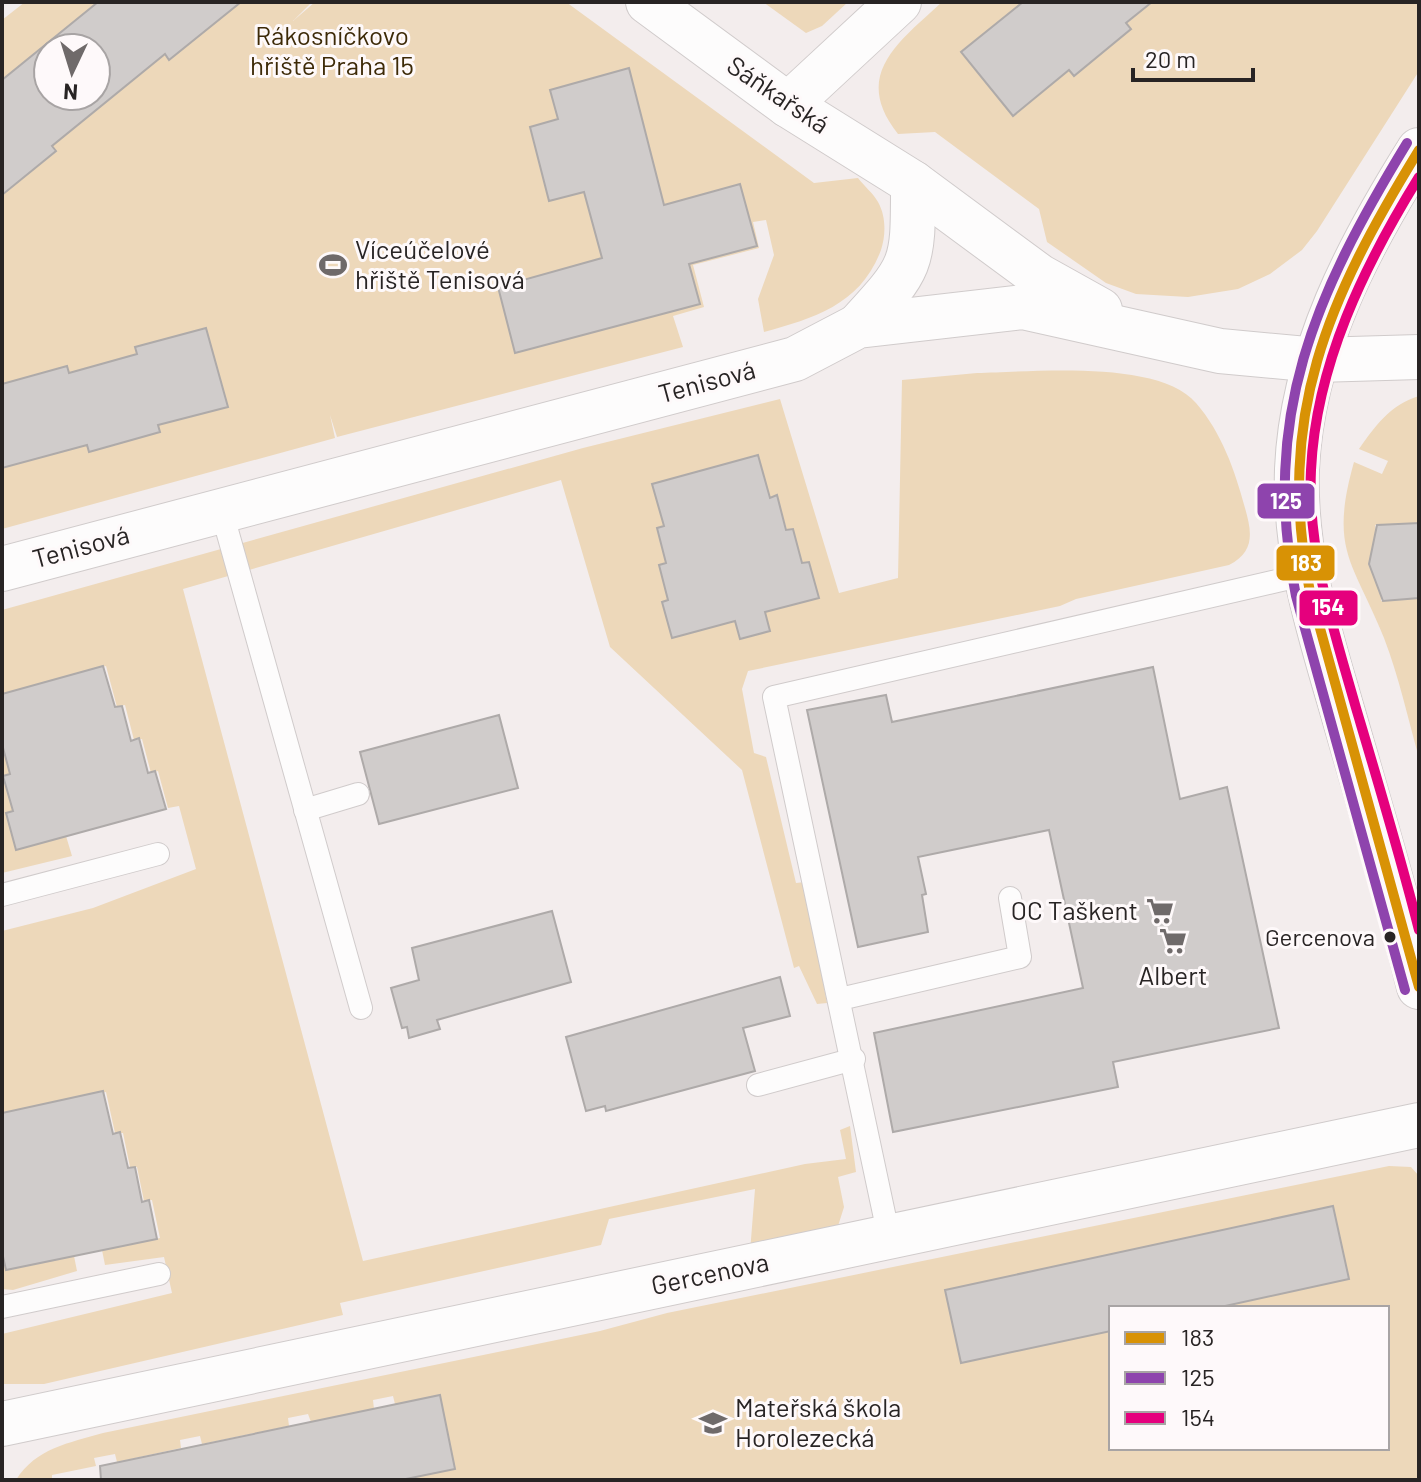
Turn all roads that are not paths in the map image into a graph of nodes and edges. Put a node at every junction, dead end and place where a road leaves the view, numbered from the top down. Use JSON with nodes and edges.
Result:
{"nodes":[{"id":1,"x":648,"y":2,"type":"edge"},
{"id":2,"x":899,"y":2,"type":"edge"},
{"id":3,"x":788,"y":105,"type":"junction"},
{"id":4,"x":1419,"y":150,"type":"edge"},
{"id":5,"x":913,"y":183,"type":"junction"},
{"id":6,"x":858,"y":326,"type":"junction"},
{"id":7,"x":1144,"y":334,"type":"junction"},
{"id":8,"x":1419,"y":357,"type":"edge"},
{"id":9,"x":1317,"y":360,"type":"junction"},
{"id":10,"x":221,"y":509,"type":"junction"},
{"id":11,"x":2,"y":569,"type":"edge"},
{"id":12,"x":1303,"y":575,"type":"junction"},
{"id":13,"x":358,"y":794,"type":"dead end"},
{"id":14,"x":305,"y":810,"type":"junction"},
{"id":15,"x":158,"y":854,"type":"dead end"},
{"id":16,"x":2,"y":895,"type":"edge"},
{"id":17,"x":1010,"y":898,"type":"dead end"},
{"id":18,"x":1419,"y":987,"type":"edge"},
{"id":19,"x":840,"y":999,"type":"junction"},
{"id":20,"x":361,"y":1008,"type":"dead end"},
{"id":21,"x":854,"y":1059,"type":"junction"},
{"id":22,"x":758,"y":1085,"type":"dead end"},
{"id":23,"x":1419,"y":1125,"type":"edge"},
{"id":24,"x":889,"y":1237,"type":"junction"},
{"id":25,"x":159,"y":1274,"type":"dead end"},
{"id":26,"x":2,"y":1307,"type":"edge"},
{"id":27,"x":2,"y":1424,"type":"edge"}],
"edges":[{"from":1,"to":3,"type":"street","name":"Sáňkařská"},
{"from":2,"to":3,"type":"street"},
{"from":3,"to":5,"type":"street","name":"Sáňkařská"},
{"from":4,"to":9,"type":"street"},
{"from":5,"to":6,"type":"street"},
{"from":5,"to":7,"type":"street","name":"Sáňkařská"},
{"from":6,"to":7,"type":"street","name":"Tenisová"},
{"from":6,"to":10,"type":"street","name":"Tenisová"},
{"from":7,"to":9,"type":"street","name":"Tenisová"},
{"from":8,"to":9,"type":"street","name":"Tenisová"},
{"from":9,"to":12,"type":"street"},
{"from":10,"to":11,"type":"street","name":"Tenisová"},
{"from":10,"to":14,"type":"lane"},
{"from":12,"to":18,"type":"street"},
{"from":12,"to":19,"type":"lane"},
{"from":13,"to":14,"type":"lane"},
{"from":14,"to":20,"type":"lane"},
{"from":15,"to":16,"type":"lane"},
{"from":17,"to":19,"type":"lane"},
{"from":19,"to":21,"type":"lane"},
{"from":21,"to":22,"type":"lane"},
{"from":21,"to":24,"type":"lane"},
{"from":23,"to":24,"type":"street","name":"Gercenova"},
{"from":24,"to":27,"type":"street","name":"Gercenova"},
{"from":25,"to":26,"type":"lane"}]}
